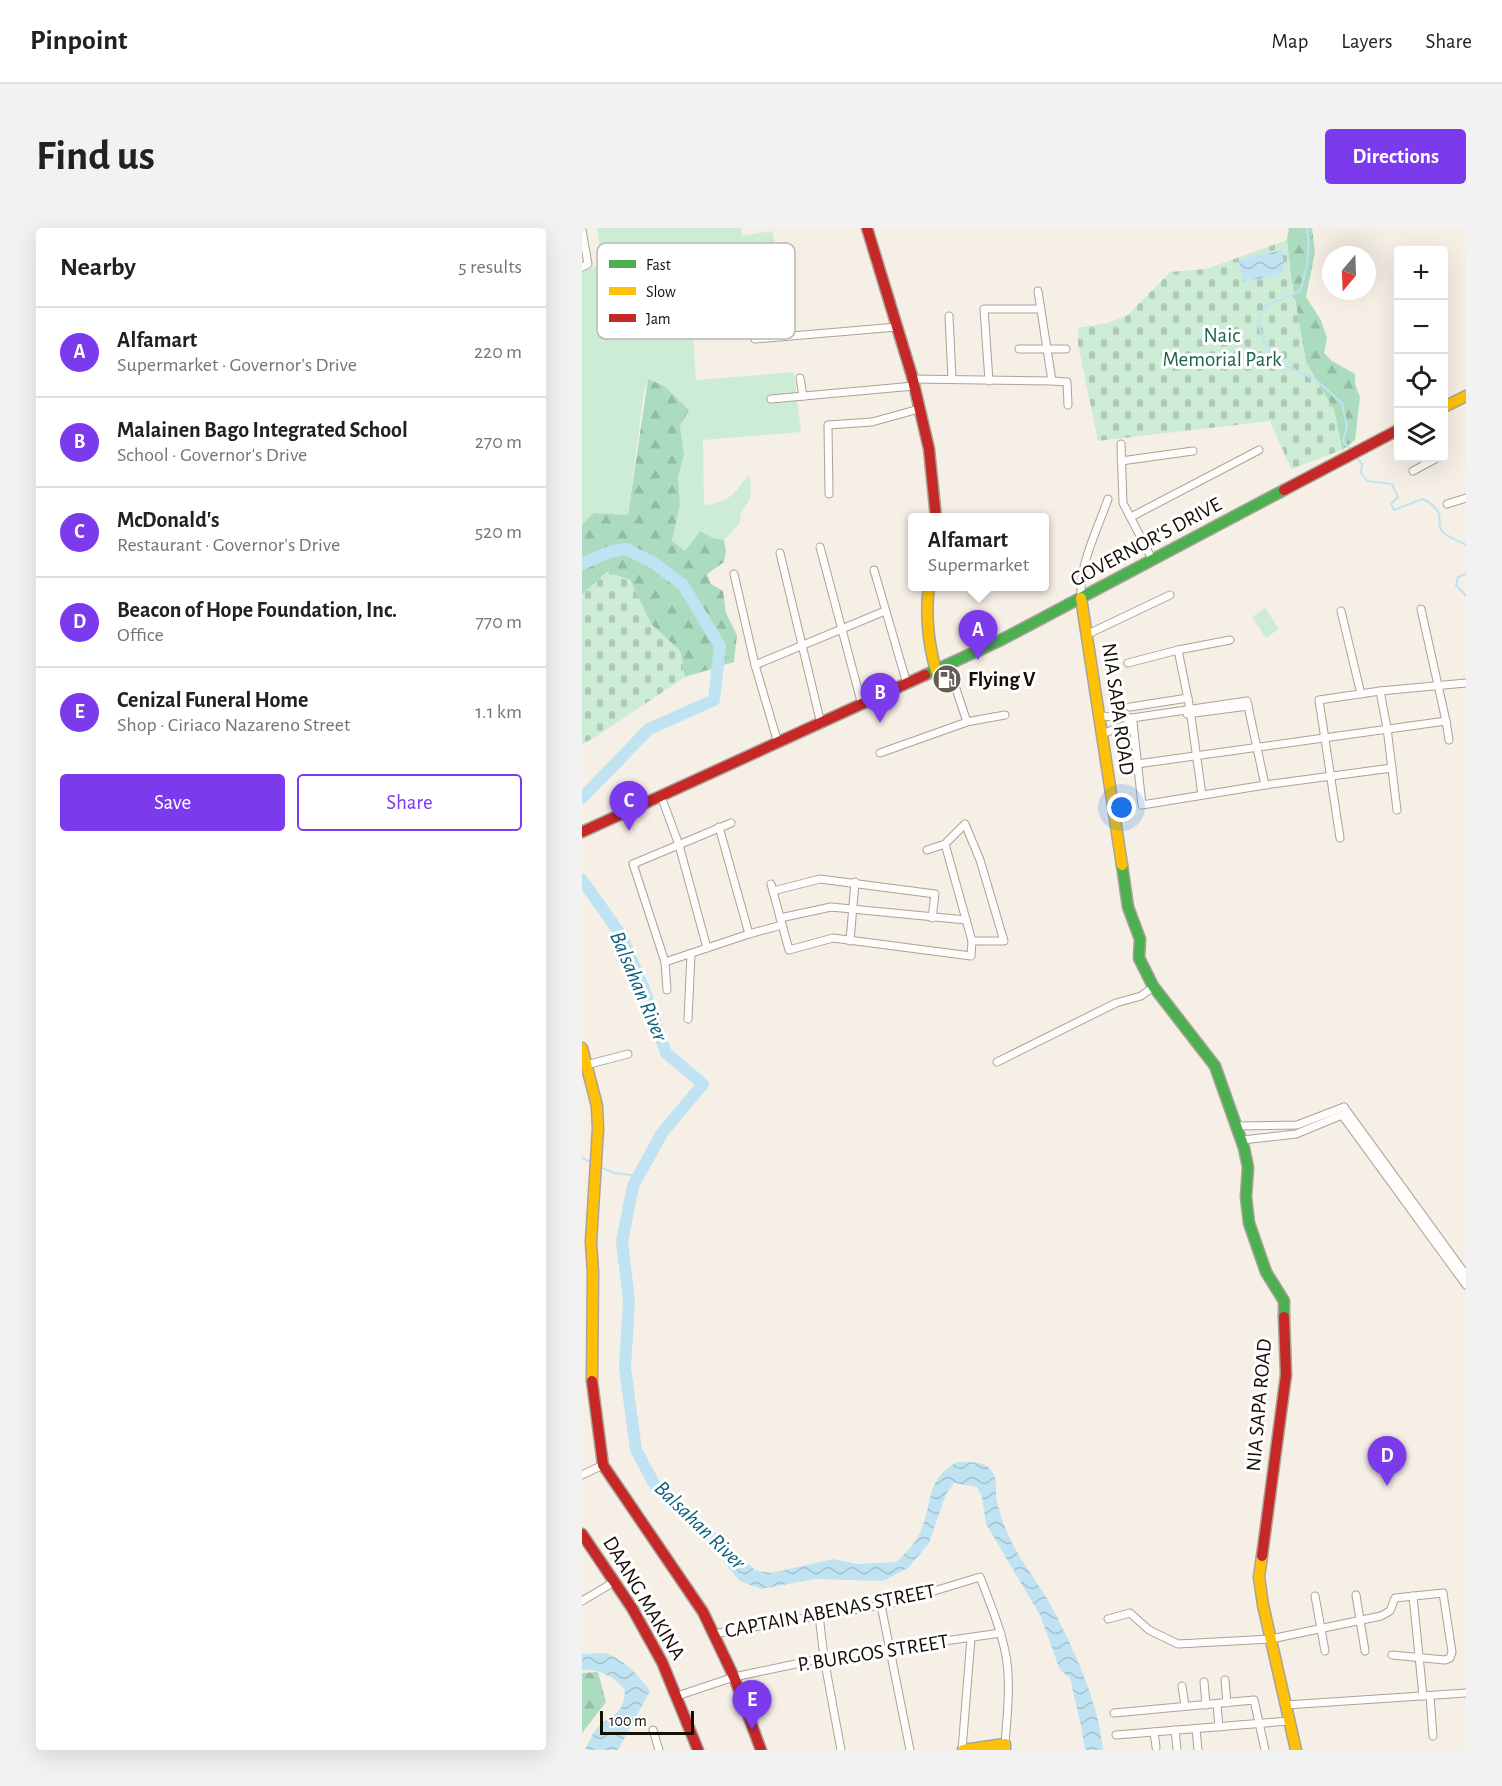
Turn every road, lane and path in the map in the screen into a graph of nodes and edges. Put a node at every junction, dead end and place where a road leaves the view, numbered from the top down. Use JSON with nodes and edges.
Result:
{"nodes":[{"id":1,"x":867,"y":228,"type":"edge"},
{"id":2,"x":582,"y":230,"type":"edge"},
{"id":3,"x":584,"y":249,"type":"edge"},
{"id":4,"x":582,"y":267,"type":"edge"},
{"id":5,"x":1038,"y":291,"type":"dead end"},
{"id":6,"x":1040,"y":309,"type":"junction"},
{"id":7,"x":950,"y":316,"type":"dead end"},
{"id":8,"x":897,"y":327,"type":"junction"},
{"id":9,"x":795,"y":336,"type":"edge"},
{"id":10,"x":1018,"y":349,"type":"dead end"},
{"id":11,"x":1065,"y":349,"type":"dead end"},
{"id":12,"x":1046,"y":350,"type":"junction"},
{"id":13,"x":800,"y":378,"type":"dead end"},
{"id":14,"x":952,"y":380,"type":"junction"},
{"id":15,"x":989,"y":381,"type":"junction"},
{"id":16,"x":1052,"y":381,"type":"junction"},
{"id":17,"x":913,"y":383,"type":"junction"},
{"id":18,"x":803,"y":396,"type":"junction"},
{"id":19,"x":1465,"y":397,"type":"edge"},
{"id":20,"x":771,"y":399,"type":"dead end"},
{"id":21,"x":1068,"y":405,"type":"dead end"},
{"id":22,"x":1448,"y":405,"type":"edge"},
{"id":23,"x":919,"y":409,"type":"junction"},
{"id":24,"x":1394,"y":432,"type":"edge"},
{"id":25,"x":1120,"y":444,"type":"dead end"},
{"id":26,"x":1258,"y":450,"type":"dead end"},
{"id":27,"x":1193,"y":451,"type":"dead end"},
{"id":28,"x":1121,"y":461,"type":"junction"},
{"id":29,"x":1430,"y":462,"type":"edge"},
{"id":30,"x":1413,"y":471,"type":"dead end"},
{"id":31,"x":830,"y":495,"type":"dead end"},
{"id":32,"x":1466,"y":498,"type":"edge"},
{"id":33,"x":1108,"y":499,"type":"dead end"},
{"id":34,"x":1447,"y":504,"type":"dead end"},
{"id":35,"x":935,"y":513,"type":"edge"},
{"id":36,"x":1131,"y":517,"type":"junction"},
{"id":37,"x":820,"y":547,"type":"dead end"},
{"id":38,"x":780,"y":553,"type":"dead end"},
{"id":39,"x":1153,"y":561,"type":"junction"},
{"id":40,"x":874,"y":570,"type":"dead end"},
{"id":41,"x":734,"y":574,"type":"dead end"},
{"id":42,"x":928,"y":591,"type":"edge"},
{"id":43,"x":1170,"y":595,"type":"dead end"},
{"id":44,"x":1081,"y":598,"type":"junction"},
{"id":45,"x":1421,"y":609,"type":"dead end"},
{"id":46,"x":885,"y":611,"type":"junction"},
{"id":47,"x":1341,"y":611,"type":"dead end"},
{"id":48,"x":842,"y":628,"type":"junction"},
{"id":49,"x":1088,"y":634,"type":"junction"},
{"id":50,"x":1230,"y":640,"type":"dead end"},
{"id":51,"x":801,"y":646,"type":"junction"},
{"id":52,"x":1178,"y":650,"type":"junction"},
{"id":53,"x":1128,"y":663,"type":"dead end"},
{"id":54,"x":755,"y":664,"type":"junction"},
{"id":55,"x":948,"y":665,"type":"junction"},
{"id":56,"x":936,"y":671,"type":"junction"},
{"id":57,"x":1466,"y":683,"type":"edge"},
{"id":58,"x":907,"y":684,"type":"junction"},
{"id":59,"x":1438,"y":687,"type":"junction"},
{"id":60,"x":1380,"y":691,"type":"junction"},
{"id":61,"x":1361,"y":694,"type":"junction"},
{"id":62,"x":1188,"y":698,"type":"junction"},
{"id":63,"x":862,"y":705,"type":"junction"},
{"id":64,"x":1130,"y":707,"type":"dead end"},
{"id":65,"x":1190,"y":711,"type":"junction"},
{"id":66,"x":1005,"y":715,"type":"dead end"},
{"id":67,"x":1100,"y":716,"type":"junction"},
{"id":68,"x":1132,"y":720,"type":"junction"},
{"id":69,"x":1446,"y":721,"type":"junction"},
{"id":70,"x":966,"y":722,"type":"junction"},
{"id":71,"x":821,"y":724,"type":"junction"},
{"id":72,"x":1387,"y":728,"type":"junction"},
{"id":73,"x":1102,"y":734,"type":"junction"},
{"id":74,"x":1323,"y":737,"type":"junction"},
{"id":75,"x":1449,"y":740,"type":"dead end"},
{"id":76,"x":778,"y":743,"type":"junction"},
{"id":77,"x":1257,"y":746,"type":"junction"},
{"id":78,"x":880,"y":753,"type":"dead end"},
{"id":79,"x":1196,"y":756,"type":"junction"},
{"id":80,"x":1137,"y":764,"type":"junction"},
{"id":81,"x":1392,"y":768,"type":"junction"},
{"id":82,"x":1329,"y":775,"type":"junction"},
{"id":83,"x":1265,"y":785,"type":"junction"},
{"id":84,"x":1202,"y":795,"type":"junction"},
{"id":85,"x":660,"y":801,"type":"junction"},
{"id":86,"x":1397,"y":810,"type":"dead end"},
{"id":87,"x":731,"y":824,"type":"dead end"},
{"id":88,"x":719,"y":827,"type":"junction"},
{"id":89,"x":582,"y":832,"type":"edge"},
{"id":90,"x":1340,"y":838,"type":"dead end"},
{"id":91,"x":945,"y":844,"type":"junction"},
{"id":92,"x":679,"y":845,"type":"junction"},
{"id":93,"x":927,"y":850,"type":"dead end"},
{"id":94,"x":855,"y":882,"type":"junction"},
{"id":95,"x":854,"y":909,"type":"junction"},
{"id":96,"x":932,"y":918,"type":"junction"},
{"id":97,"x":966,"y":920,"type":"junction"},
{"id":98,"x":781,"y":922,"type":"junction"},
{"id":99,"x":749,"y":934,"type":"junction"},
{"id":100,"x":850,"y":941,"type":"junction"},
{"id":101,"x":972,"y":941,"type":"junction"},
{"id":102,"x":707,"y":948,"type":"junction"},
{"id":103,"x":691,"y":954,"type":"junction"},
{"id":104,"x":665,"y":962,"type":"junction"},
{"id":105,"x":1154,"y":987,"type":"junction"},
{"id":106,"x":667,"y":990,"type":"dead end"},
{"id":107,"x":688,"y":1019,"type":"dead end"},
{"id":108,"x":582,"y":1048,"type":"edge"},
{"id":109,"x":628,"y":1054,"type":"dead end"},
{"id":110,"x":997,"y":1062,"type":"dead end"},
{"id":111,"x":586,"y":1065,"type":"junction"},
{"id":112,"x":1343,"y":1111,"type":"junction"},
{"id":113,"x":1288,"y":1125,"type":"junction"},
{"id":114,"x":1237,"y":1126,"type":"junction"},
{"id":115,"x":1289,"y":1134,"type":"junction"},
{"id":116,"x":1242,"y":1140,"type":"junction"},
{"id":117,"x":1466,"y":1275,"type":"edge"},
{"id":118,"x":1466,"y":1285,"type":"edge"},
{"id":119,"x":603,"y":1465,"type":"junction"},
{"id":120,"x":582,"y":1476,"type":"edge"},
{"id":121,"x":582,"y":1534,"type":"edge"},
{"id":122,"x":614,"y":1582,"type":"junction"},
{"id":123,"x":1356,"y":1595,"type":"dead end"},
{"id":124,"x":1315,"y":1596,"type":"dead end"},
{"id":125,"x":1413,"y":1596,"type":"junction"},
{"id":126,"x":582,"y":1601,"type":"edge"},
{"id":127,"x":881,"y":1605,"type":"junction"},
{"id":128,"x":819,"y":1615,"type":"junction"},
{"id":129,"x":1108,"y":1619,"type":"dead end"},
{"id":130,"x":1360,"y":1620,"type":"junction"},
{"id":131,"x":1320,"y":1629,"type":"junction"},
{"id":132,"x":1001,"y":1633,"type":"junction"},
{"id":133,"x":713,"y":1635,"type":"junction"},
{"id":134,"x":971,"y":1638,"type":"junction"},
{"id":135,"x":1270,"y":1639,"type":"junction"},
{"id":136,"x":890,"y":1650,"type":"junction"},
{"id":137,"x":1326,"y":1651,"type":"dead end"},
{"id":138,"x":1365,"y":1651,"type":"dead end"},
{"id":139,"x":1392,"y":1655,"type":"dead end"},
{"id":140,"x":825,"y":1658,"type":"junction"},
{"id":141,"x":1419,"y":1658,"type":"junction"},
{"id":142,"x":734,"y":1677,"type":"junction"},
{"id":143,"x":1225,"y":1680,"type":"dead end"},
{"id":144,"x":1204,"y":1682,"type":"dead end"},
{"id":145,"x":1182,"y":1686,"type":"dead end"},
{"id":146,"x":1466,"y":1693,"type":"edge"},
{"id":147,"x":677,"y":1696,"type":"junction"},
{"id":148,"x":1427,"y":1696,"type":"junction"},
{"id":149,"x":1227,"y":1703,"type":"junction"},
{"id":150,"x":1217,"y":1704,"type":"junction"},
{"id":151,"x":1206,"y":1705,"type":"junction"},
{"id":152,"x":1286,"y":1705,"type":"junction"},
{"id":153,"x":1185,"y":1706,"type":"junction"},
{"id":154,"x":1114,"y":1713,"type":"dead end"},
{"id":155,"x":1289,"y":1721,"type":"junction"},
{"id":156,"x":1258,"y":1724,"type":"junction"},
{"id":157,"x":1219,"y":1727,"type":"junction"},
{"id":158,"x":1196,"y":1728,"type":"junction"},
{"id":159,"x":653,"y":1730,"type":"dead end"},
{"id":160,"x":1175,"y":1730,"type":"junction"},
{"id":161,"x":1154,"y":1732,"type":"junction"},
{"id":162,"x":1116,"y":1735,"type":"dead end"},
{"id":163,"x":1433,"y":1736,"type":"dead end"},
{"id":164,"x":1005,"y":1747,"type":"edge"},
{"id":165,"x":1156,"y":1747,"type":"dead end"},
{"id":166,"x":1177,"y":1749,"type":"edge"},
{"id":167,"x":659,"y":1750,"type":"edge"},
{"id":168,"x":698,"y":1750,"type":"edge"},
{"id":169,"x":761,"y":1750,"type":"edge"},
{"id":170,"x":841,"y":1750,"type":"edge"},
{"id":171,"x":910,"y":1750,"type":"edge"},
{"id":172,"x":963,"y":1750,"type":"edge"},
{"id":173,"x":1198,"y":1750,"type":"edge"},
{"id":174,"x":1265,"y":1750,"type":"edge"},
{"id":175,"x":1296,"y":1750,"type":"edge"}],
"edges":[{"from":1,"to":8,"type":"street"},
{"from":2,"to":3,"type":"street"},
{"from":3,"to":4,"type":"street"},
{"from":5,"to":6,"type":"street"},
{"from":6,"to":12,"type":"street"},
{"from":6,"to":15,"type":"street"},
{"from":7,"to":14,"type":"street"},
{"from":8,"to":9,"type":"street"},
{"from":8,"to":17,"type":"street"},
{"from":10,"to":12,"type":"street"},
{"from":11,"to":12,"type":"street"},
{"from":12,"to":16,"type":"street"},
{"from":13,"to":18,"type":"street"},
{"from":14,"to":15,"type":"street"},
{"from":14,"to":17,"type":"street"},
{"from":15,"to":16,"type":"street"},
{"from":16,"to":21,"type":"street"},
{"from":17,"to":18,"type":"street"},
{"from":17,"to":23,"type":"street"},
{"from":18,"to":20,"type":"street"},
{"from":19,"to":22,"type":"street"},
{"from":23,"to":31,"type":"street"},
{"from":23,"to":35,"type":"street"},
{"from":24,"to":39,"type":"street","name":"GOVERNOR'S DRIVE"},
{"from":25,"to":28,"type":"street"},
{"from":26,"to":36,"type":"street"},
{"from":27,"to":28,"type":"street"},
{"from":28,"to":36,"type":"street"},
{"from":29,"to":30,"type":"street"},
{"from":32,"to":34,"type":"street"},
{"from":33,"to":44,"type":"street"},
{"from":36,"to":39,"type":"street"},
{"from":37,"to":48,"type":"street"},
{"from":38,"to":51,"type":"street"},
{"from":39,"to":44,"type":"street","name":"GOVERNOR'S DRIVE"},
{"from":40,"to":46,"type":"street"},
{"from":41,"to":54,"type":"street"},
{"from":42,"to":56,"type":"street"},
{"from":43,"to":49,"type":"street"},
{"from":44,"to":49,"type":"street","name":"NIA SAPA ROAD"},
{"from":44,"to":55,"type":"street","name":"GOVERNOR'S DRIVE"},
{"from":45,"to":59,"type":"street"},
{"from":46,"to":48,"type":"street"},
{"from":46,"to":58,"type":"street"},
{"from":47,"to":61,"type":"street"},
{"from":48,"to":51,"type":"street"},
{"from":48,"to":63,"type":"street"},
{"from":49,"to":67,"type":"street","name":"NIA SAPA ROAD"},
{"from":50,"to":52,"type":"street"},
{"from":51,"to":54,"type":"street"},
{"from":51,"to":71,"type":"street"},
{"from":52,"to":53,"type":"street"},
{"from":52,"to":62,"type":"street"},
{"from":54,"to":76,"type":"street"},
{"from":55,"to":56,"type":"street","name":"GOVERNOR'S DRIVE"},
{"from":55,"to":70,"type":"street"},
{"from":56,"to":58,"type":"street","name":"GOVERNOR'S DRIVE"},
{"from":57,"to":59,"type":"street"},
{"from":58,"to":63,"type":"street","name":"GOVERNOR'S DRIVE"},
{"from":59,"to":60,"type":"street"},
{"from":59,"to":69,"type":"street"},
{"from":60,"to":61,"type":"street"},
{"from":60,"to":72,"type":"street"},
{"from":61,"to":74,"type":"street"},
{"from":62,"to":64,"type":"street"},
{"from":62,"to":65,"type":"street"},
{"from":63,"to":71,"type":"street","name":"GOVERNOR'S DRIVE"},
{"from":65,"to":68,"type":"street"},
{"from":65,"to":77,"type":"street"},
{"from":65,"to":79,"type":"street"},
{"from":66,"to":70,"type":"street"},
{"from":67,"to":68,"type":"street"},
{"from":67,"to":73,"type":"street","name":"NIA SAPA ROAD"},
{"from":68,"to":73,"type":"street"},
{"from":68,"to":80,"type":"street"},
{"from":69,"to":72,"type":"street"},
{"from":69,"to":75,"type":"street"},
{"from":70,"to":78,"type":"street"},
{"from":71,"to":76,"type":"street","name":"GOVERNOR'S DRIVE"},
{"from":72,"to":74,"type":"street"},
{"from":72,"to":81,"type":"street"},
{"from":73,"to":105,"type":"street","name":"NIA SAPA ROAD"},
{"from":74,"to":77,"type":"street"},
{"from":74,"to":82,"type":"street"},
{"from":76,"to":85,"type":"street","name":"GOVERNOR'S DRIVE"},
{"from":77,"to":79,"type":"street"},
{"from":77,"to":83,"type":"street"},
{"from":79,"to":80,"type":"street"},
{"from":79,"to":84,"type":"street"},
{"from":80,"to":84,"type":"street"},
{"from":81,"to":82,"type":"street"},
{"from":81,"to":86,"type":"street"},
{"from":82,"to":83,"type":"street"},
{"from":82,"to":90,"type":"street"},
{"from":83,"to":84,"type":"street"},
{"from":85,"to":89,"type":"street","name":"GOVERNOR'S DRIVE"},
{"from":85,"to":92,"type":"street"},
{"from":87,"to":88,"type":"street"},
{"from":88,"to":92,"type":"street"},
{"from":88,"to":99,"type":"street"},
{"from":91,"to":93,"type":"street"},
{"from":91,"to":97,"type":"street"},
{"from":91,"to":101,"type":"street"},
{"from":92,"to":102,"type":"street"},
{"from":92,"to":104,"type":"street"},
{"from":94,"to":95,"type":"street"},
{"from":94,"to":96,"type":"street"},
{"from":94,"to":98,"type":"street"},
{"from":95,"to":96,"type":"street"},
{"from":95,"to":98,"type":"street"},
{"from":95,"to":100,"type":"street"},
{"from":96,"to":97,"type":"street"},
{"from":97,"to":101,"type":"street"},
{"from":98,"to":99,"type":"street"},
{"from":98,"to":100,"type":"street"},
{"from":99,"to":102,"type":"street"},
{"from":100,"to":101,"type":"street"},
{"from":102,"to":103,"type":"street"},
{"from":103,"to":104,"type":"street"},
{"from":103,"to":107,"type":"street"},
{"from":104,"to":106,"type":"street"},
{"from":105,"to":110,"type":"street"},
{"from":105,"to":114,"type":"street","name":"NIA SAPA ROAD"},
{"from":108,"to":111,"type":"street"},
{"from":109,"to":111,"type":"street"},
{"from":111,"to":119,"type":"street"},
{"from":112,"to":113,"type":"street"},
{"from":112,"to":115,"type":"street"},
{"from":112,"to":117,"type":"street"},
{"from":112,"to":118,"type":"street"},
{"from":113,"to":114,"type":"street"},
{"from":113,"to":115,"type":"street"},
{"from":114,"to":116,"type":"street","name":"NIA SAPA ROAD"},
{"from":115,"to":116,"type":"street"},
{"from":116,"to":135,"type":"street","name":"NIA SAPA ROAD"},
{"from":119,"to":120,"type":"street"},
{"from":119,"to":133,"type":"street"},
{"from":121,"to":122,"type":"street","name":"DAANG MAKINA"},
{"from":122,"to":126,"type":"street"},
{"from":122,"to":147,"type":"street","name":"DAANG MAKINA"},
{"from":123,"to":130,"type":"street"},
{"from":124,"to":131,"type":"street"},
{"from":125,"to":130,"type":"street"},
{"from":125,"to":141,"type":"street"},
{"from":125,"to":141,"type":"street"},
{"from":127,"to":128,"type":"street","name":"CAPTAIN ABENAS STREET"},
{"from":127,"to":132,"type":"street","name":"CAPTAIN ABENAS STREET"},
{"from":127,"to":136,"type":"street"},
{"from":128,"to":133,"type":"street","name":"CAPTAIN ABENAS STREET"},
{"from":128,"to":140,"type":"street"},
{"from":129,"to":135,"type":"street"},
{"from":130,"to":131,"type":"street"},
{"from":130,"to":138,"type":"street"},
{"from":131,"to":135,"type":"street"},
{"from":131,"to":137,"type":"street"},
{"from":132,"to":134,"type":"street","name":"P. BURGOS STREET"},
{"from":132,"to":164,"type":"street"},
{"from":133,"to":142,"type":"street"},
{"from":134,"to":136,"type":"street","name":"P. BURGOS STREET"},
{"from":134,"to":172,"type":"street"},
{"from":135,"to":152,"type":"street","name":"NIA SAPA ROAD"},
{"from":136,"to":140,"type":"street","name":"P. BURGOS STREET"},
{"from":136,"to":171,"type":"street"},
{"from":139,"to":141,"type":"street"},
{"from":140,"to":142,"type":"street","name":"P. BURGOS STREET"},
{"from":140,"to":170,"type":"street"},
{"from":141,"to":148,"type":"street"},
{"from":142,"to":147,"type":"street","name":"P. BURGOS STREET"},
{"from":142,"to":169,"type":"street"},
{"from":143,"to":149,"type":"street"},
{"from":144,"to":151,"type":"street"},
{"from":145,"to":153,"type":"street"},
{"from":146,"to":148,"type":"street"},
{"from":147,"to":168,"type":"street","name":"DAANG MAKINA"},
{"from":148,"to":152,"type":"street"},
{"from":148,"to":163,"type":"street"},
{"from":149,"to":150,"type":"street"},
{"from":149,"to":156,"type":"street"},
{"from":150,"to":151,"type":"street"},
{"from":150,"to":157,"type":"street"},
{"from":151,"to":153,"type":"street"},
{"from":152,"to":155,"type":"street","name":"NIA SAPA ROAD"},
{"from":153,"to":154,"type":"street"},
{"from":155,"to":156,"type":"street"},
{"from":155,"to":175,"type":"street","name":"NIA SAPA ROAD"},
{"from":156,"to":157,"type":"street"},
{"from":156,"to":174,"type":"street"},
{"from":157,"to":158,"type":"street"},
{"from":158,"to":160,"type":"street"},
{"from":158,"to":173,"type":"street"},
{"from":159,"to":167,"type":"street"},
{"from":160,"to":161,"type":"street"},
{"from":160,"to":166,"type":"street"},
{"from":161,"to":162,"type":"street"},
{"from":161,"to":165,"type":"street"},
{"from":164,"to":172,"type":"street"}]}
